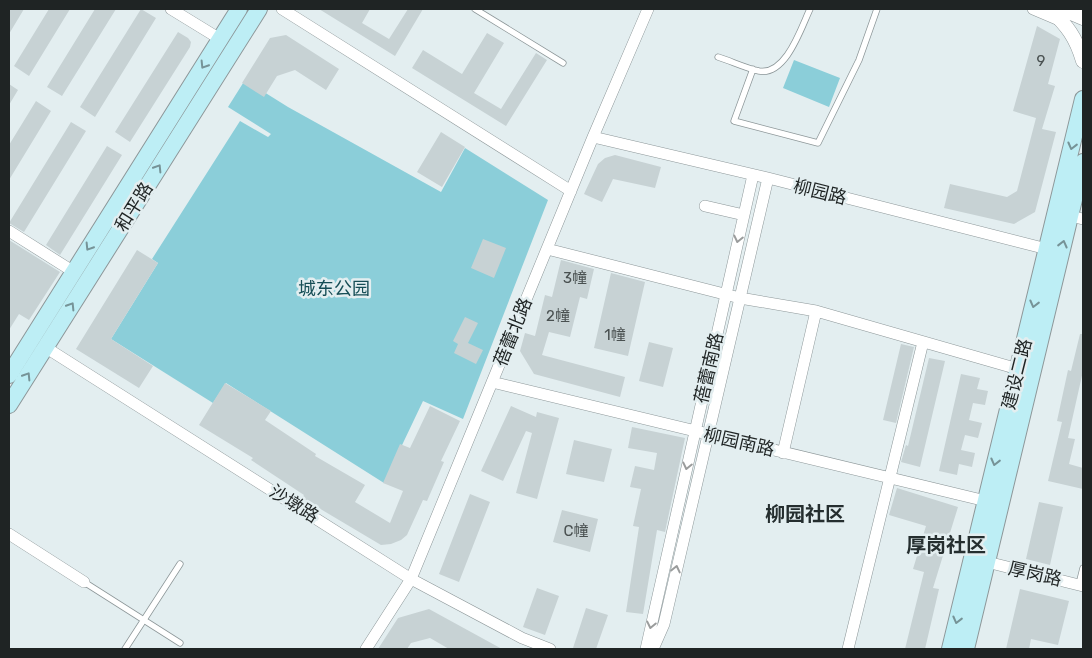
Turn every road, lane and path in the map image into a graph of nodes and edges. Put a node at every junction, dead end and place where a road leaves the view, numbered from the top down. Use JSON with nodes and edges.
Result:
{"nodes":[{"id":1,"x":171,"y":9,"type":"edge"},
{"id":2,"x":239,"y":9,"type":"edge"},
{"id":3,"x":259,"y":9,"type":"edge"},
{"id":4,"x":282,"y":9,"type":"edge"},
{"id":5,"x":475,"y":9,"type":"edge"},
{"id":6,"x":648,"y":9,"type":"edge"},
{"id":7,"x":810,"y":9,"type":"edge"},
{"id":8,"x":877,"y":9,"type":"edge"},
{"id":9,"x":1033,"y":9,"type":"edge"},
{"id":10,"x":1050,"y":9,"type":"edge"},
{"id":11,"x":1062,"y":15,"type":"edge"},
{"id":12,"x":1083,"y":18,"type":"edge"},
{"id":13,"x":220,"y":38,"type":"junction"},
{"id":14,"x":718,"y":56,"type":"dead end"},
{"id":15,"x":1083,"y":61,"type":"edge"},
{"id":16,"x":563,"y":64,"type":"dead end"},
{"id":17,"x":753,"y":69,"type":"junction"},
{"id":18,"x":1083,"y":99,"type":"edge"},
{"id":19,"x":593,"y":137,"type":"junction"},
{"id":20,"x":1083,"y":162,"type":"edge"},
{"id":21,"x":753,"y":175,"type":"junction"},
{"id":22,"x":768,"y":178,"type":"junction"},
{"id":23,"x":571,"y":191,"type":"junction"},
{"id":24,"x":705,"y":206,"type":"dead end"},
{"id":25,"x":744,"y":215,"type":"junction"},
{"id":26,"x":1077,"y":217,"type":"edge"},
{"id":27,"x":9,"y":231,"type":"edge"},
{"id":28,"x":547,"y":249,"type":"junction"},
{"id":29,"x":1047,"y":249,"type":"junction"},
{"id":30,"x":74,"y":272,"type":"junction"},
{"id":31,"x":726,"y":295,"type":"junction"},
{"id":32,"x":740,"y":298,"type":"junction"},
{"id":33,"x":816,"y":311,"type":"junction"},
{"id":34,"x":923,"y":342,"type":"junction"},
{"id":35,"x":45,"y":347,"type":"junction"},
{"id":36,"x":1018,"y":369,"type":"junction"},
{"id":37,"x":9,"y":375,"type":"edge"},
{"id":38,"x":492,"y":382,"type":"junction"},
{"id":39,"x":9,"y":405,"type":"edge"},
{"id":40,"x":694,"y":432,"type":"junction"},
{"id":41,"x":707,"y":434,"type":"junction"},
{"id":42,"x":783,"y":453,"type":"junction"},
{"id":43,"x":890,"y":478,"type":"junction"},
{"id":44,"x":986,"y":501,"type":"junction"},
{"id":45,"x":9,"y":534,"type":"edge"},
{"id":46,"x":987,"y":562,"type":"junction"},
{"id":47,"x":180,"y":564,"type":"dead end"},
{"id":48,"x":1083,"y":568,"type":"edge"},
{"id":49,"x":411,"y":579,"type":"junction"},
{"id":50,"x":84,"y":582,"type":"joint"},
{"id":51,"x":1081,"y":585,"type":"edge"},
{"id":52,"x":144,"y":620,"type":"junction"},
{"id":53,"x":180,"y":643,"type":"dead end"},
{"id":54,"x":125,"y":649,"type":"edge"},
{"id":55,"x":366,"y":649,"type":"edge"},
{"id":56,"x":550,"y":649,"type":"edge"},
{"id":57,"x":646,"y":649,"type":"edge"},
{"id":58,"x":653,"y":649,"type":"edge"},
{"id":59,"x":848,"y":649,"type":"edge"},
{"id":60,"x":950,"y":649,"type":"edge"},
{"id":61,"x":966,"y":649,"type":"edge"}],
"edges":[{"from":1,"to":13,"type":"street"},
{"from":2,"to":13,"type":"main road","name":"和平路"},
{"from":35,"to":3,"type":"main road","name":"和平路","one_way":true},
{"from":4,"to":23,"type":"street"},
{"from":5,"to":16,"type":"lane"},
{"from":6,"to":19,"type":"street","name":"蓓蕾北路"},
{"from":7,"to":17,"type":"lane"},
{"from":8,"to":17,"type":"lane"},
{"from":9,"to":11,"type":"street"},
{"from":10,"to":11,"type":"street"},
{"from":11,"to":12,"type":"street"},
{"from":11,"to":15,"type":"street"},
{"from":13,"to":30,"type":"main road","name":"和平路","one_way":true},
{"from":14,"to":17,"type":"lane"},
{"from":18,"to":29,"type":"main road","name":"建设二路","one_way":true},
{"from":19,"to":21,"type":"street","name":"柳园路"},
{"from":19,"to":23,"type":"street","name":"蓓蕾北路"},
{"from":20,"to":26,"type":"main road","name":"建设二路"},
{"from":21,"to":22,"type":"street","name":"柳园路"},
{"from":21,"to":25,"type":"street","name":"蓓蕾南路"},
{"from":22,"to":29,"type":"street","name":"柳园路"},
{"from":22,"to":32,"type":"street","name":"蓓蕾南路"},
{"from":23,"to":28,"type":"street","name":"蓓蕾北路"},
{"from":24,"to":25,"type":"street"},
{"from":25,"to":31,"type":"street","name":"蓓蕾南路","one_way":true},
{"from":46,"to":26,"type":"main road","name":"建设二路","one_way":true},
{"from":27,"to":30,"type":"street"},
{"from":28,"to":31,"type":"street"},
{"from":28,"to":38,"type":"street","name":"蓓蕾北路"},
{"from":29,"to":36,"type":"main road","name":"建设二路","one_way":true},
{"from":30,"to":37,"type":"main road","name":"和平路"},
{"from":31,"to":32,"type":"street"},
{"from":31,"to":40,"type":"street","name":"蓓蕾南路"},
{"from":32,"to":33,"type":"street"},
{"from":32,"to":41,"type":"street","name":"蓓蕾南路"},
{"from":33,"to":34,"type":"street"},
{"from":33,"to":42,"type":"street"},
{"from":34,"to":36,"type":"street"},
{"from":34,"to":43,"type":"street"},
{"from":39,"to":35,"type":"main road","name":"和平路","one_way":true},
{"from":35,"to":49,"type":"street","name":"沙墩路"},
{"from":36,"to":44,"type":"main road","name":"建设二路","one_way":true},
{"from":38,"to":40,"type":"street","name":"柳园南路"},
{"from":38,"to":49,"type":"street","name":"蓓蕾北路"},
{"from":40,"to":41,"type":"street","name":"柳园南路"},
{"from":40,"to":57,"type":"street","name":"蓓蕾南路","one_way":true},
{"from":41,"to":42,"type":"street","name":"柳园南路"},
{"from":58,"to":41,"type":"street","name":"蓓蕾南路","one_way":true},
{"from":42,"to":43,"type":"street","name":"柳园南路"},
{"from":43,"to":44,"type":"street","name":"柳园南路"},
{"from":43,"to":59,"type":"street"},
{"from":44,"to":60,"type":"main road","name":"建设二路","one_way":true},
{"from":45,"to":50,"type":"street"},
{"from":46,"to":51,"type":"street","name":"厚岗路"},
{"from":46,"to":61,"type":"main road","name":"建设二路"},
{"from":47,"to":52,"type":"lane"},
{"from":48,"to":51,"type":"lane"},
{"from":49,"to":55,"type":"street","name":"蓓蕾北路"},
{"from":49,"to":56,"type":"street","name":"沙墩路"},
{"from":50,"to":52,"type":"lane"},
{"from":52,"to":53,"type":"lane"},
{"from":52,"to":54,"type":"lane"}]}
